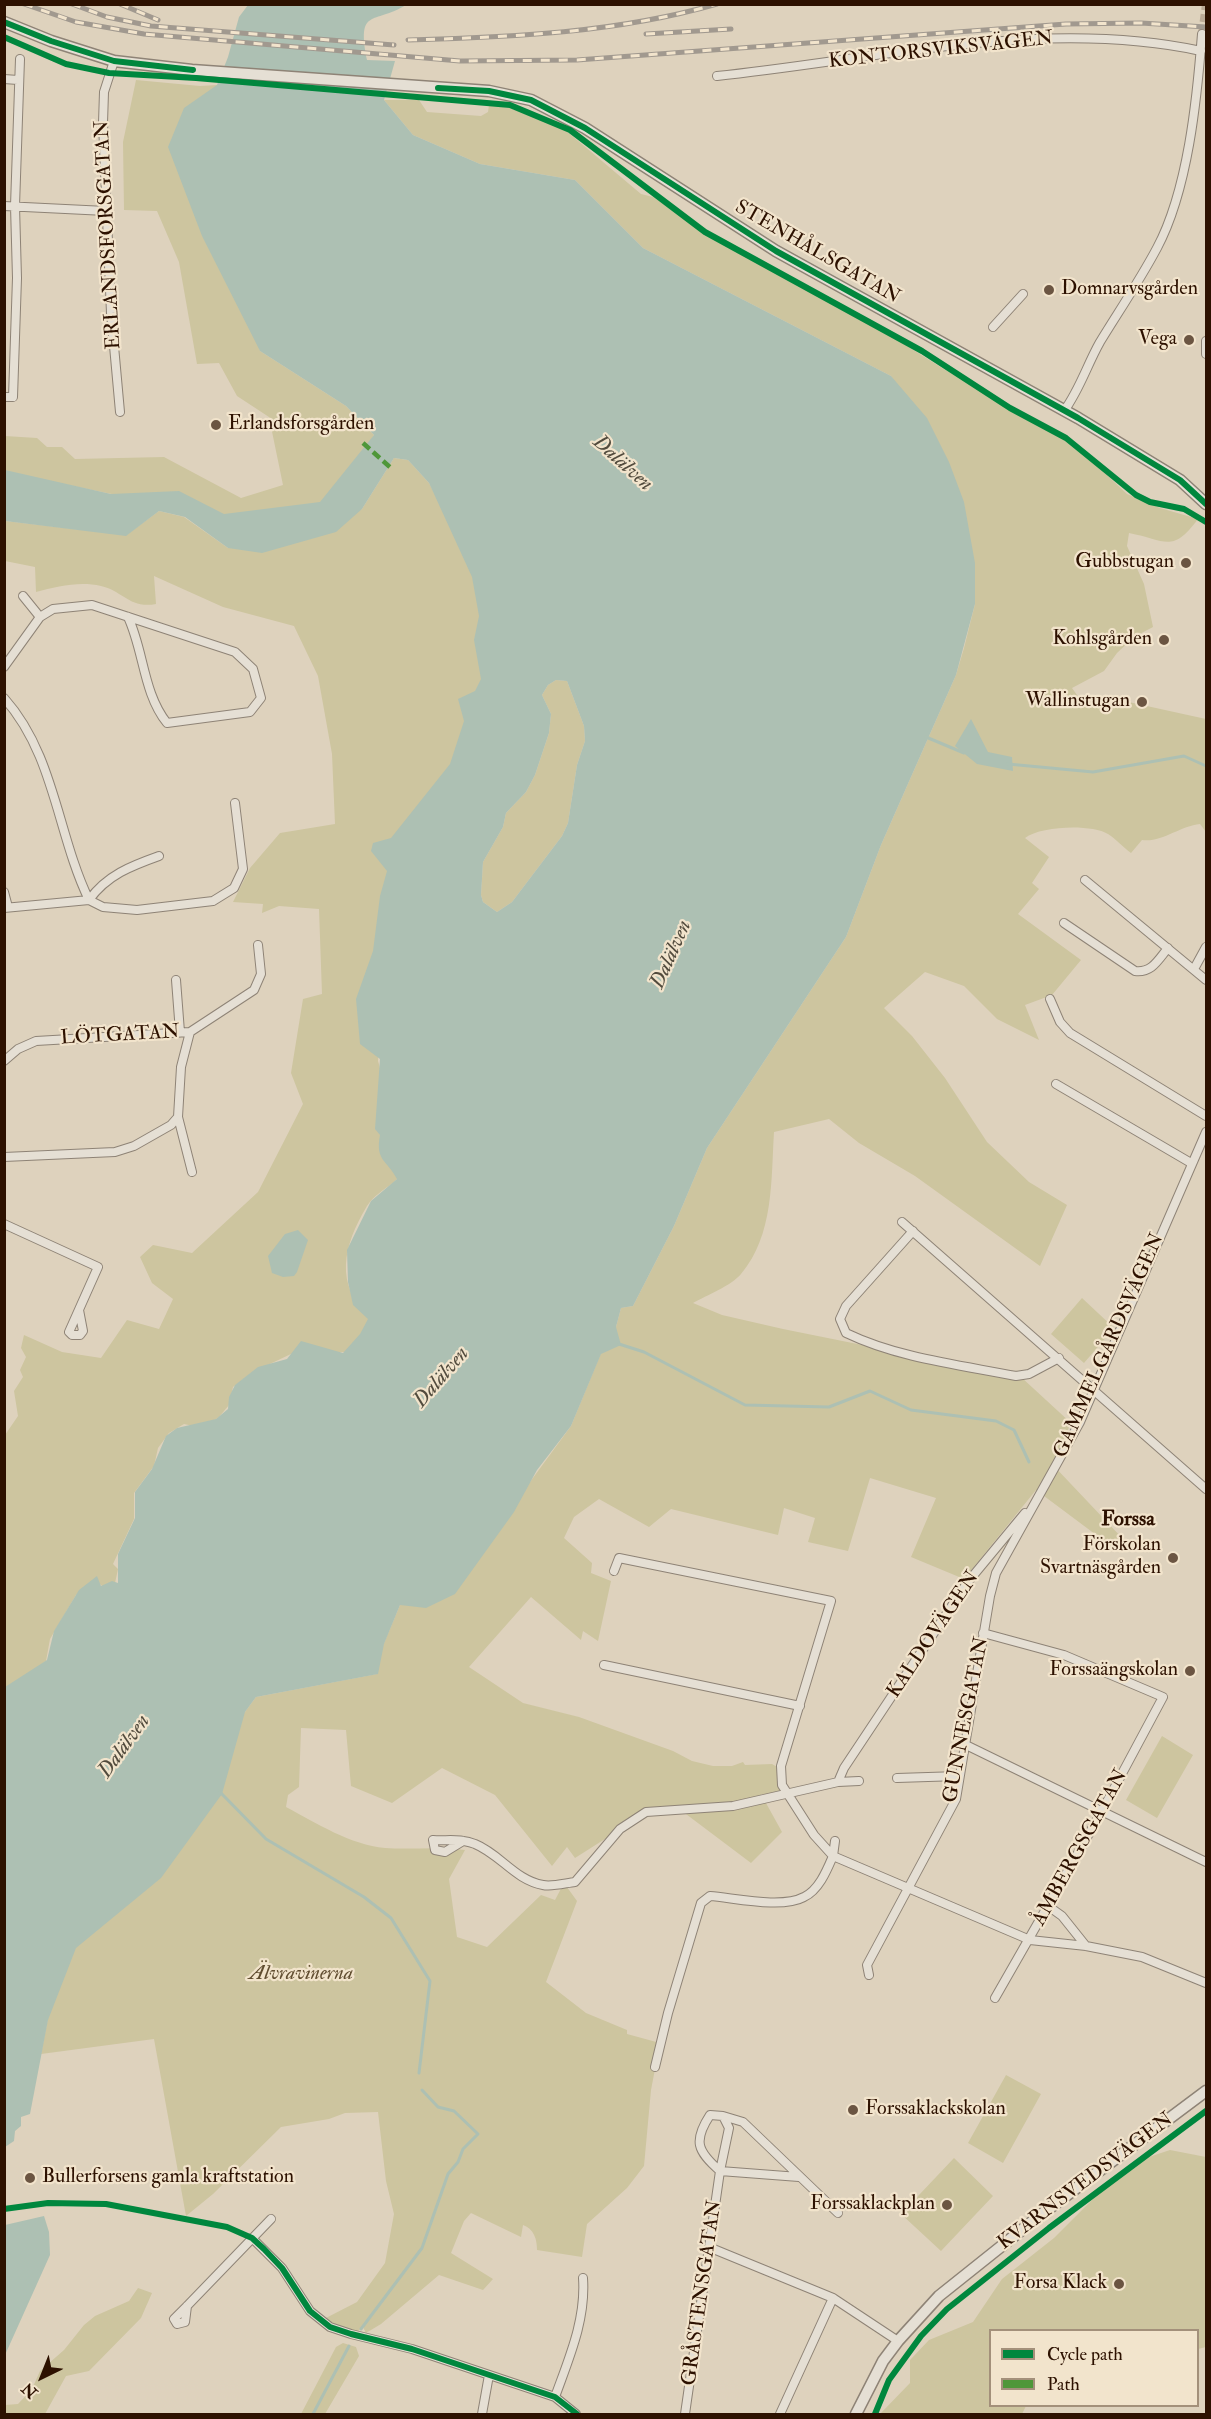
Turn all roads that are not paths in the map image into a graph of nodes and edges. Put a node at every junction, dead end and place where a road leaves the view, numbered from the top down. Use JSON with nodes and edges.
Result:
{"nodes":[{"id":1,"x":4,"y":22,"type":"edge"},
{"id":2,"x":1202,"y":34,"type":"dead end"},
{"id":3,"x":1201,"y":51,"type":"junction"},
{"id":4,"x":20,"y":59,"type":"dead end"},
{"id":5,"x":114,"y":61,"type":"junction"},
{"id":6,"x":717,"y":76,"type":"dead end"},
{"id":7,"x":4,"y":79,"type":"edge"},
{"id":8,"x":18,"y":80,"type":"junction"},
{"id":9,"x":4,"y":206,"type":"edge"},
{"id":10,"x":15,"y":206,"type":"junction"},
{"id":11,"x":106,"y":211,"type":"junction"},
{"id":12,"x":1023,"y":294,"type":"dead end"},
{"id":13,"x":993,"y":327,"type":"dead end"},
{"id":14,"x":1206,"y":341,"type":"edge"},
{"id":15,"x":1206,"y":354,"type":"edge"},
{"id":16,"x":9,"y":397,"type":"edge"},
{"id":17,"x":1065,"y":411,"type":"junction"},
{"id":18,"x":120,"y":412,"type":"dead end"},
{"id":19,"x":1206,"y":504,"type":"edge"},
{"id":20,"x":23,"y":596,"type":"dead end"},
{"id":21,"x":40,"y":617,"type":"junction"},
{"id":22,"x":128,"y":617,"type":"junction"},
{"id":23,"x":4,"y":667,"type":"edge"},
{"id":24,"x":4,"y":698,"type":"edge"},
{"id":25,"x":235,"y":803,"type":"dead end"},
{"id":26,"x":159,"y":856,"type":"dead end"},
{"id":27,"x":1085,"y":880,"type":"dead end"},
{"id":28,"x":4,"y":892,"type":"edge"},
{"id":29,"x":89,"y":900,"type":"junction"},
{"id":30,"x":6,"y":907,"type":"edge"},
{"id":31,"x":1064,"y":922,"type":"dead end"},
{"id":32,"x":258,"y":945,"type":"dead end"},
{"id":33,"x":1206,"y":947,"type":"edge"},
{"id":34,"x":1168,"y":948,"type":"junction"},
{"id":35,"x":1194,"y":969,"type":"junction"},
{"id":36,"x":176,"y":980,"type":"dead end"},
{"id":37,"x":1206,"y":980,"type":"edge"},
{"id":38,"x":1050,"y":999,"type":"dead end"},
{"id":39,"x":180,"y":1032,"type":"junction"},
{"id":40,"x":190,"y":1032,"type":"junction"},
{"id":41,"x":4,"y":1061,"type":"edge"},
{"id":42,"x":1056,"y":1084,"type":"dead end"},
{"id":43,"x":1206,"y":1116,"type":"edge"},
{"id":44,"x":178,"y":1117,"type":"junction"},
{"id":45,"x":1206,"y":1132,"type":"edge"},
{"id":46,"x":4,"y":1157,"type":"edge"},
{"id":47,"x":1191,"y":1163,"type":"junction"},
{"id":48,"x":192,"y":1172,"type":"dead end"},
{"id":49,"x":902,"y":1222,"type":"dead end"},
{"id":50,"x":4,"y":1224,"type":"edge"},
{"id":51,"x":913,"y":1231,"type":"junction"},
{"id":52,"x":69,"y":1332,"type":"dead end"},
{"id":53,"x":1059,"y":1358,"type":"junction"},
{"id":54,"x":1095,"y":1390,"type":"junction"},
{"id":55,"x":1206,"y":1489,"type":"edge"},
{"id":56,"x":1040,"y":1496,"type":"junction"},
{"id":57,"x":1004,"y":1556,"type":"joint"},
{"id":58,"x":615,"y":1571,"type":"dead end"},
{"id":59,"x":983,"y":1633,"type":"junction"},
{"id":60,"x":604,"y":1665,"type":"dead end"},
{"id":61,"x":800,"y":1707,"type":"junction"},
{"id":62,"x":966,"y":1745,"type":"junction"},
{"id":63,"x":958,"y":1776,"type":"junction"},
{"id":64,"x":897,"y":1778,"type":"dead end"},
{"id":65,"x":859,"y":1781,"type":"dead end"},
{"id":66,"x":838,"y":1782,"type":"junction"},
{"id":67,"x":788,"y":1793,"type":"junction"},
{"id":68,"x":1102,"y":1811,"type":"junction"},
{"id":69,"x":432,"y":1840,"type":"dead end"},
{"id":70,"x":835,"y":1841,"type":"dead end"},
{"id":71,"x":833,"y":1856,"type":"junction"},
{"id":72,"x":1206,"y":1862,"type":"edge"},
{"id":73,"x":907,"y":1888,"type":"junction"},
{"id":74,"x":1048,"y":1906,"type":"junction"},
{"id":75,"x":1030,"y":1940,"type":"junction"},
{"id":76,"x":1086,"y":1946,"type":"junction"},
{"id":77,"x":869,"y":1975,"type":"dead end"},
{"id":78,"x":1206,"y":1983,"type":"edge"},
{"id":79,"x":995,"y":1998,"type":"dead end"},
{"id":80,"x":655,"y":2067,"type":"dead end"},
{"id":81,"x":1206,"y":2091,"type":"edge"},
{"id":82,"x":723,"y":2116,"type":"junction"},
{"id":83,"x":720,"y":2171,"type":"junction"},
{"id":84,"x":799,"y":2177,"type":"junction"},
{"id":85,"x":838,"y":2212,"type":"dead end"},
{"id":86,"x":271,"y":2219,"type":"dead end"},
{"id":87,"x":252,"y":2238,"type":"junction"},
{"id":88,"x":711,"y":2248,"type":"junction"},
{"id":89,"x":583,"y":2278,"type":"dead end"},
{"id":90,"x":833,"y":2298,"type":"junction"},
{"id":91,"x":187,"y":2306,"type":"dead end"},
{"id":92,"x":898,"y":2341,"type":"junction"},
{"id":93,"x":489,"y":2375,"type":"junction"},
{"id":94,"x":555,"y":2397,"type":"junction"},
{"id":95,"x":576,"y":2414,"type":"edge"},
{"id":96,"x":482,"y":2415,"type":"edge"},
{"id":97,"x":685,"y":2415,"type":"edge"},
{"id":98,"x":780,"y":2415,"type":"edge"},
{"id":99,"x":856,"y":2415,"type":"edge"}],
"edges":[{"from":1,"to":5,"type":"street"},
{"from":2,"to":3,"type":"street"},
{"from":3,"to":6,"type":"street","name":"KONTORSVIKSVÄGEN"},
{"from":3,"to":17,"type":"street"},
{"from":4,"to":8,"type":"street"},
{"from":5,"to":11,"type":"street","name":"ERLANDSFORSGATAN"},
{"from":5,"to":17,"type":"street","name":"STENHÅLSGATAN"},
{"from":7,"to":8,"type":"street"},
{"from":8,"to":10,"type":"street"},
{"from":9,"to":10,"type":"street"},
{"from":10,"to":11,"type":"street"},
{"from":10,"to":16,"type":"street"},
{"from":11,"to":18,"type":"street","name":"ERLANDSFORSGATAN"},
{"from":12,"to":13,"type":"street"},
{"from":14,"to":15,"type":"street"},
{"from":17,"to":19,"type":"street","name":"STENHÅLSGATAN"},
{"from":20,"to":21,"type":"street"},
{"from":21,"to":22,"type":"street"},
{"from":21,"to":23,"type":"street"},
{"from":22,"to":22,"type":"street"},
{"from":24,"to":29,"type":"street"},
{"from":25,"to":29,"type":"street"},
{"from":26,"to":29,"type":"street"},
{"from":27,"to":34,"type":"street"},
{"from":28,"to":30,"type":"street"},
{"from":29,"to":30,"type":"street"},
{"from":31,"to":34,"type":"street"},
{"from":32,"to":40,"type":"street","name":"LÖTGATAN"},
{"from":33,"to":35,"type":"street"},
{"from":34,"to":35,"type":"street"},
{"from":35,"to":37,"type":"street"},
{"from":36,"to":39,"type":"street"},
{"from":38,"to":43,"type":"street"},
{"from":39,"to":40,"type":"street","name":"LÖTGATAN"},
{"from":39,"to":41,"type":"street","name":"LÖTGATAN"},
{"from":40,"to":44,"type":"street"},
{"from":42,"to":47,"type":"street"},
{"from":44,"to":46,"type":"street"},
{"from":44,"to":48,"type":"street"},
{"from":45,"to":47,"type":"street","name":"GAMMELGÅRDSVÄGEN"},
{"from":47,"to":54,"type":"street","name":"GAMMELGÅRDSVÄGEN"},
{"from":49,"to":51,"type":"street"},
{"from":50,"to":52,"type":"street"},
{"from":51,"to":53,"type":"street"},
{"from":51,"to":53,"type":"street"},
{"from":53,"to":54,"type":"street"},
{"from":54,"to":55,"type":"street"},
{"from":54,"to":56,"type":"street","name":"GAMMELGÅRDSVÄGEN"},
{"from":56,"to":57,"type":"street","name":"GAMMELGÅRDSVÄGEN"},
{"from":56,"to":66,"type":"street","name":"KALDOVÄGEN"},
{"from":57,"to":59,"type":"street","name":"GUNNESGATAN"},
{"from":58,"to":61,"type":"street"},
{"from":59,"to":62,"type":"street","name":"GUNNESGATAN"},
{"from":59,"to":68,"type":"street","name":"ÅMBERGSGATAN"},
{"from":60,"to":61,"type":"street"},
{"from":61,"to":67,"type":"street"},
{"from":62,"to":63,"type":"street","name":"GUNNESGATAN"},
{"from":62,"to":68,"type":"street"},
{"from":63,"to":64,"type":"street"},
{"from":63,"to":73,"type":"street","name":"GUNNESGATAN"},
{"from":65,"to":66,"type":"street"},
{"from":66,"to":67,"type":"street"},
{"from":67,"to":69,"type":"street"},
{"from":67,"to":71,"type":"street"},
{"from":68,"to":72,"type":"street"},
{"from":68,"to":74,"type":"street","name":"ÅMBERGSGATAN"},
{"from":70,"to":71,"type":"street"},
{"from":71,"to":73,"type":"street"},
{"from":71,"to":80,"type":"street"},
{"from":73,"to":75,"type":"street"},
{"from":73,"to":77,"type":"street","name":"GUNNESGATAN"},
{"from":74,"to":75,"type":"street","name":"ÅMBERGSGATAN"},
{"from":74,"to":76,"type":"street"},
{"from":75,"to":76,"type":"street"},
{"from":75,"to":79,"type":"street","name":"ÅMBERGSGATAN"},
{"from":76,"to":78,"type":"street"},
{"from":81,"to":92,"type":"street","name":"KVARNSVEDSVÄGEN"},
{"from":82,"to":83,"type":"street","name":"GRÅSTENSGATAN"},
{"from":82,"to":83,"type":"street"},
{"from":82,"to":84,"type":"street"},
{"from":83,"to":84,"type":"street"},
{"from":83,"to":88,"type":"street","name":"GRÅSTENSGATAN"},
{"from":84,"to":85,"type":"street"},
{"from":86,"to":87,"type":"street"},
{"from":87,"to":91,"type":"street"},
{"from":87,"to":93,"type":"street"},
{"from":88,"to":90,"type":"street"},
{"from":88,"to":97,"type":"street","name":"GRÅSTENSGATAN"},
{"from":89,"to":94,"type":"street"},
{"from":90,"to":92,"type":"street"},
{"from":90,"to":98,"type":"street"},
{"from":92,"to":99,"type":"street","name":"KVARNSVEDSVÄGEN"},
{"from":93,"to":94,"type":"street"},
{"from":93,"to":96,"type":"street"},
{"from":94,"to":95,"type":"street"}]}
